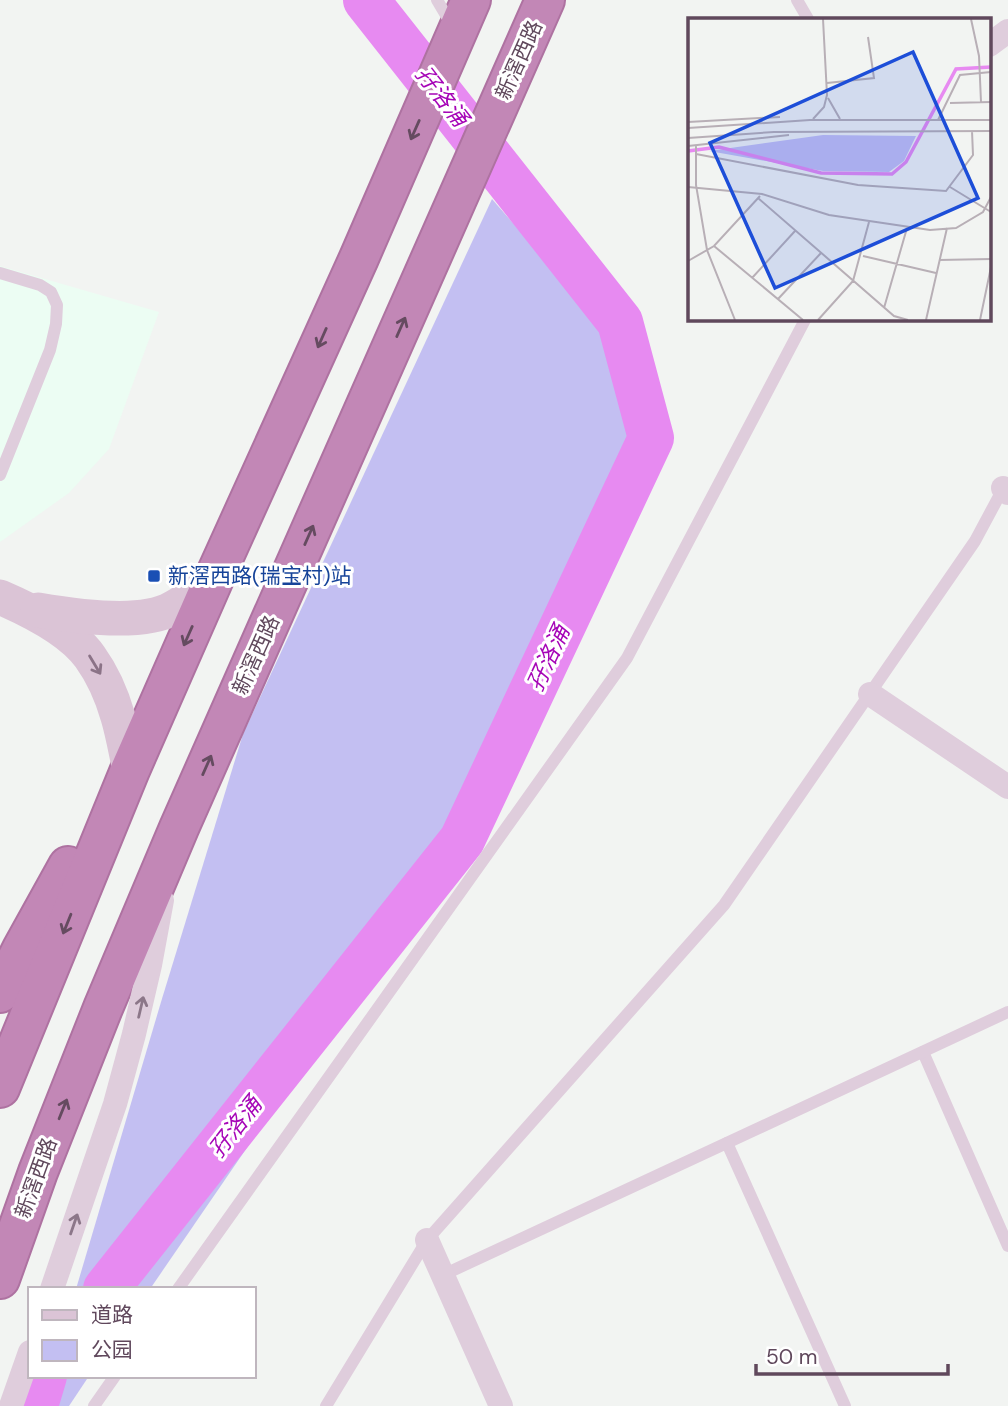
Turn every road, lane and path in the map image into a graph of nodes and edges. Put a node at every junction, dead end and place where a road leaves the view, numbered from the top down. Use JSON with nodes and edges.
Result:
{"nodes":[{"id":1,"x":437,"y":0,"type":"edge"},
{"id":2,"x":545,"y":0,"type":"edge"},
{"id":3,"x":797,"y":0,"type":"edge"},
{"id":4,"x":464,"y":17,"type":"edge"},
{"id":5,"x":807,"y":18,"type":"edge"},
{"id":6,"x":1008,"y":31,"type":"edge"},
{"id":7,"x":990,"y":44,"type":"edge"},
{"id":8,"x":0,"y":273,"type":"edge"},
{"id":9,"x":805,"y":320,"type":"edge"},
{"id":10,"x":0,"y":475,"type":"edge"},
{"id":11,"x":1006,"y":486,"type":"edge"},
{"id":12,"x":216,"y":573,"type":"junction"},
{"id":13,"x":12,"y":602,"type":"edge"},
{"id":14,"x":870,"y":694,"type":"junction"},
{"id":15,"x":130,"y":770,"type":"junction"},
{"id":16,"x":1008,"y":787,"type":"edge"},
{"id":17,"x":179,"y":828,"type":"junction"},
{"id":18,"x":0,"y":993,"type":"edge"},
{"id":19,"x":1008,"y":1012,"type":"edge"},
{"id":20,"x":923,"y":1052,"type":"junction"},
{"id":21,"x":0,"y":1087,"type":"edge"},
{"id":22,"x":727,"y":1143,"type":"junction"},
{"id":23,"x":427,"y":1240,"type":"junction"},
{"id":24,"x":1008,"y":1247,"type":"edge"},
{"id":25,"x":443,"y":1275,"type":"junction"},
{"id":26,"x":0,"y":1279,"type":"edge"},
{"id":27,"x":53,"y":1287,"type":"edge"},
{"id":28,"x":179,"y":1287,"type":"edge"},
{"id":29,"x":28,"y":1358,"type":"edge"},
{"id":30,"x":114,"y":1378,"type":"edge"},
{"id":31,"x":11,"y":1406,"type":"edge"},
{"id":32,"x":94,"y":1406,"type":"edge"},
{"id":33,"x":326,"y":1406,"type":"edge"},
{"id":34,"x":501,"y":1406,"type":"edge"},
{"id":35,"x":845,"y":1406,"type":"edge"}],
"edges":[{"from":1,"to":4,"type":"lane"},
{"from":17,"to":2,"type":"highway","name":"新滘西路","one_way":true},
{"from":3,"to":5,"type":"lane"},
{"from":4,"to":12,"type":"highway","one_way":true},
{"from":6,"to":7,"type":"street"},
{"from":8,"to":10,"type":"lane"},
{"from":9,"to":28,"type":"lane"},
{"from":11,"to":14,"type":"lane"},
{"from":12,"to":13,"type":"street"},
{"from":12,"to":15,"type":"highway","one_way":true},
{"from":13,"to":15,"type":"street","one_way":true},
{"from":14,"to":16,"type":"street"},
{"from":14,"to":23,"type":"lane"},
{"from":15,"to":18,"type":"highway"},
{"from":15,"to":21,"type":"highway","one_way":true},
{"from":26,"to":17,"type":"highway","name":"新滘西路","one_way":true},
{"from":27,"to":17,"type":"street","one_way":true},
{"from":19,"to":20,"type":"lane"},
{"from":20,"to":22,"type":"lane"},
{"from":20,"to":24,"type":"lane"},
{"from":22,"to":25,"type":"lane"},
{"from":22,"to":35,"type":"lane"},
{"from":23,"to":25,"type":"street"},
{"from":23,"to":33,"type":"lane"},
{"from":25,"to":34,"type":"street"},
{"from":29,"to":31,"type":"street"},
{"from":30,"to":32,"type":"lane"}]}
